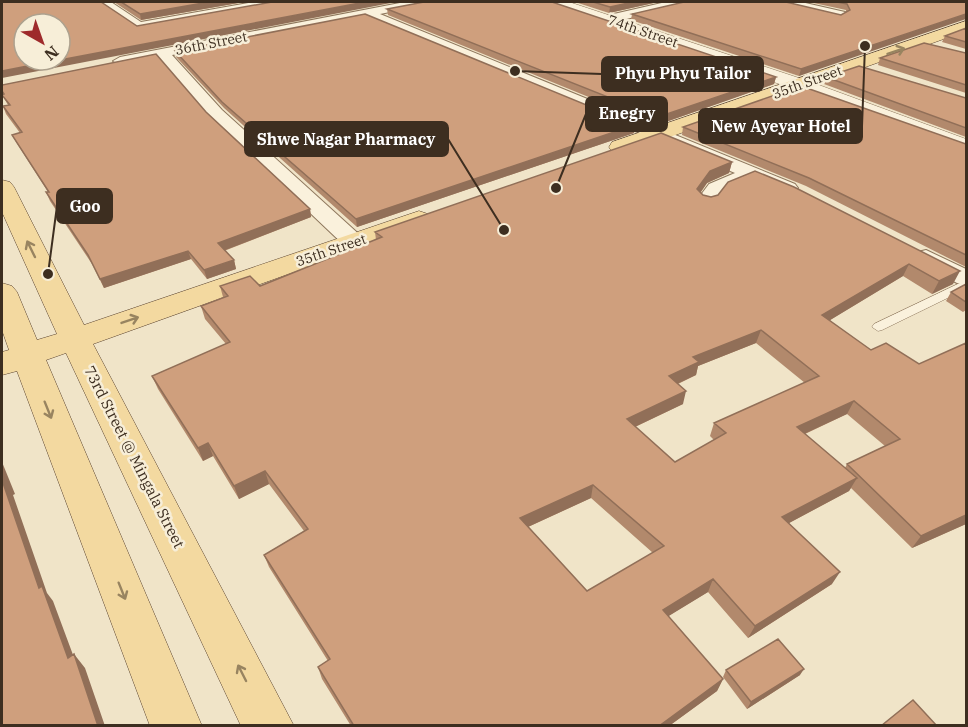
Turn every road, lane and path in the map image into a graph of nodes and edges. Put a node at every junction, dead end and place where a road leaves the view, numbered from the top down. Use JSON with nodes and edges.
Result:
{"nodes":[{"id":1,"x":104,"y":2,"type":"edge"},
{"id":2,"x":272,"y":2,"type":"edge"},
{"id":3,"x":421,"y":2,"type":"edge"},
{"id":4,"x":557,"y":2,"type":"edge"},
{"id":5,"x":679,"y":2,"type":"edge"},
{"id":6,"x":735,"y":2,"type":"edge"},
{"id":7,"x":742,"y":2,"type":"edge"},
{"id":8,"x":788,"y":2,"type":"edge"},
{"id":9,"x":177,"y":6,"type":"edge"},
{"id":10,"x":300,"y":11,"type":"edge"},
{"id":11,"x":365,"y":12,"type":"junction"},
{"id":12,"x":966,"y":12,"type":"edge"},
{"id":13,"x":840,"y":15,"type":"edge"},
{"id":14,"x":193,"y":16,"type":"junction"},
{"id":15,"x":610,"y":20,"type":"junction"},
{"id":16,"x":319,"y":21,"type":"junction"},
{"id":17,"x":966,"y":26,"type":"edge"},
{"id":18,"x":921,"y":34,"type":"junction"},
{"id":19,"x":162,"y":53,"type":"junction"},
{"id":20,"x":105,"y":64,"type":"edge"},
{"id":21,"x":854,"y":65,"type":"junction"},
{"id":22,"x":884,"y":75,"type":"edge"},
{"id":23,"x":791,"y":81,"type":"junction"},
{"id":24,"x":648,"y":130,"type":"junction"},
{"id":25,"x":966,"y":146,"type":"edge"},
{"id":26,"x":598,"y":148,"type":"edge"},
{"id":27,"x":752,"y":173,"type":"junction"},
{"id":28,"x":2,"y":187,"type":"edge"},
{"id":29,"x":809,"y":198,"type":"edge"},
{"id":30,"x":708,"y":200,"type":"edge"},
{"id":31,"x":437,"y":204,"type":"edge"},
{"id":32,"x":348,"y":235,"type":"junction"},
{"id":33,"x":912,"y":250,"type":"edge"},
{"id":34,"x":966,"y":278,"type":"edge"},
{"id":35,"x":966,"y":285,"type":"edge"},
{"id":36,"x":2,"y":292,"type":"edge"},
{"id":37,"x":878,"y":327,"type":"dead end"},
{"id":38,"x":70,"y":330,"type":"junction"},
{"id":39,"x":12,"y":349,"type":"edge"},
{"id":40,"x":176,"y":726,"type":"edge"},
{"id":41,"x":268,"y":726,"type":"edge"}],
"edges":[{"from":1,"to":14,"type":"street"},
{"from":2,"to":14,"type":"street"},
{"from":3,"to":11,"type":"street","name":"36th Street"},
{"from":4,"to":15,"type":"street","name":"74th Street"},
{"from":5,"to":15,"type":"street"},
{"from":6,"to":7,"type":"street"},
{"from":8,"to":13,"type":"street"},
{"from":9,"to":14,"type":"street"},
{"from":10,"to":16,"type":"street"},
{"from":11,"to":16,"type":"street","name":"36th Street"},
{"from":11,"to":24,"type":"street"},
{"from":12,"to":18,"type":"main road","name":"35th Street"},
{"from":15,"to":23,"type":"street","name":"74th Street"},
{"from":16,"to":19,"type":"street","name":"36th Street"},
{"from":17,"to":18,"type":"main road","name":"35th Street"},
{"from":21,"to":18,"type":"main road","name":"35th Street","one_way":true},
{"from":18,"to":23,"type":"main road","name":"35th Street"},
{"from":19,"to":20,"type":"street","name":"36th Street"},
{"from":19,"to":32,"type":"street"},
{"from":21,"to":22,"type":"street"},
{"from":21,"to":23,"type":"main road","name":"35th Street"},
{"from":23,"to":24,"type":"main road","name":"35th Street"},
{"from":23,"to":25,"type":"street","name":"74th Street"},
{"from":24,"to":26,"type":"main road","name":"35th Street"},
{"from":24,"to":27,"type":"street"},
{"from":27,"to":29,"type":"street"},
{"from":27,"to":30,"type":"street"},
{"from":38,"to":28,"type":"main road","name":"73rd Street @ Mingala Street","one_way":true},
{"from":31,"to":32,"type":"main road","name":"35th Street"},
{"from":32,"to":38,"type":"main road","name":"35th Street"},
{"from":33,"to":34,"type":"street"},
{"from":35,"to":37,"type":"lane"},
{"from":36,"to":39,"type":"main road"},
{"from":38,"to":39,"type":"main road","name":"35th Street"},
{"from":41,"to":38,"type":"main road","name":"73rd Street @ Mingala Street","one_way":true},
{"from":39,"to":40,"type":"main road","one_way":true}]}
